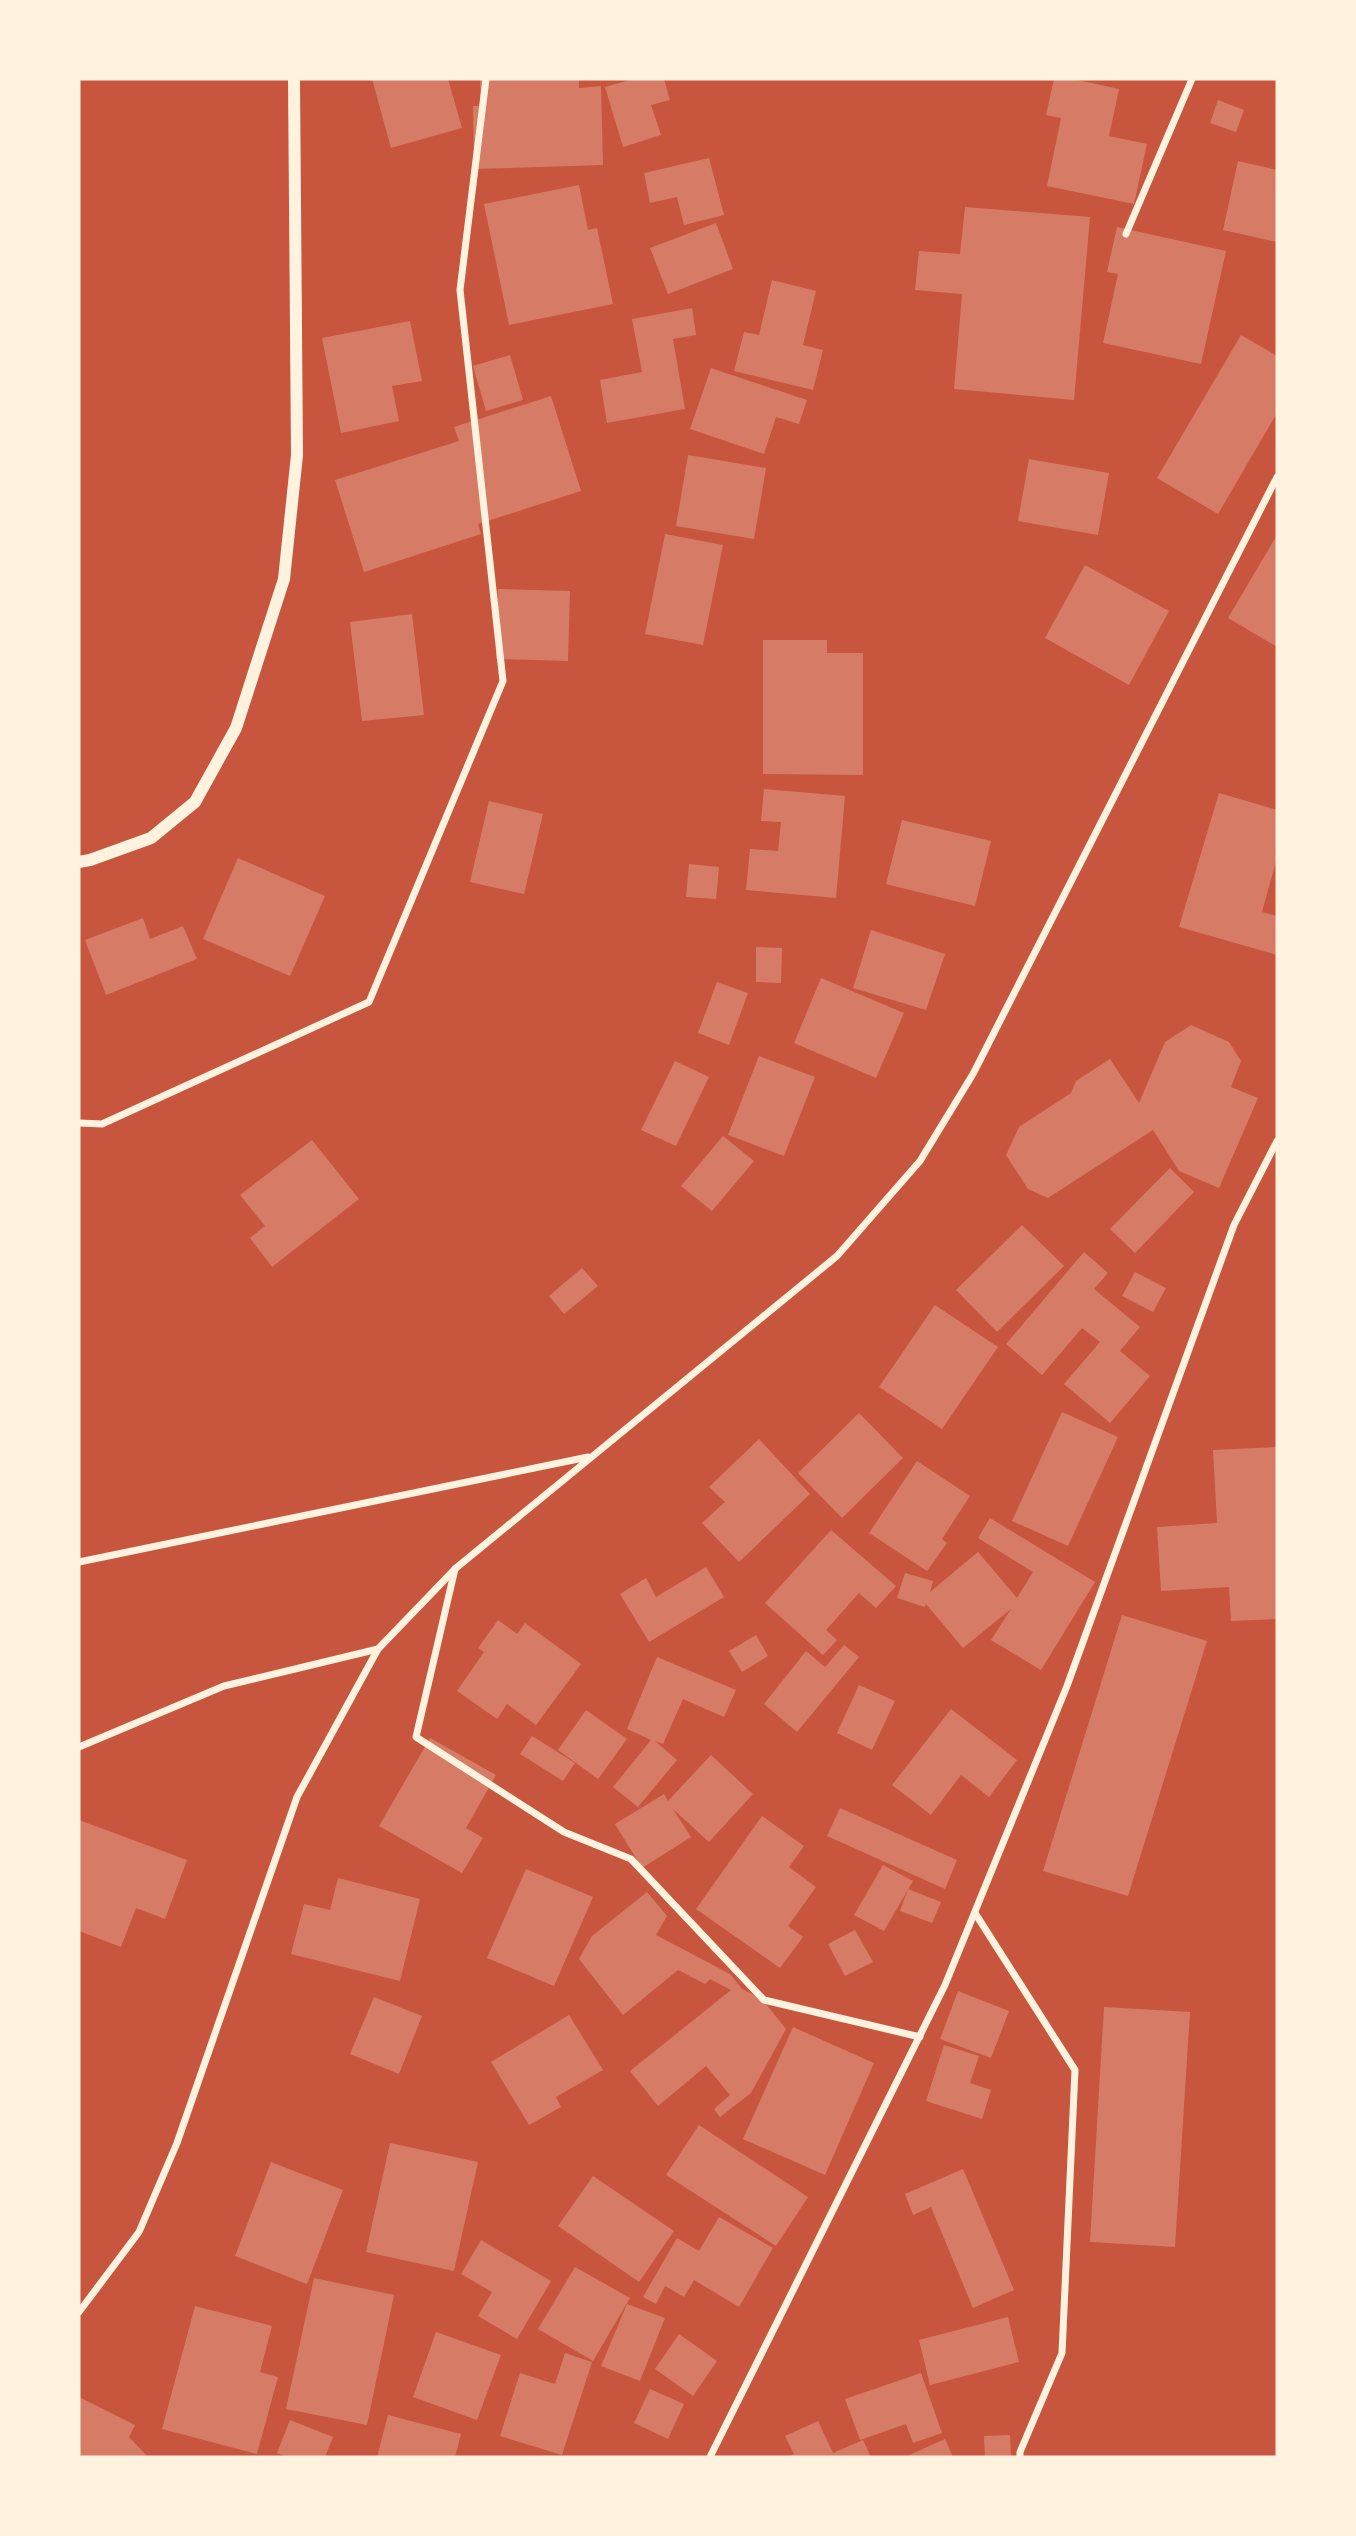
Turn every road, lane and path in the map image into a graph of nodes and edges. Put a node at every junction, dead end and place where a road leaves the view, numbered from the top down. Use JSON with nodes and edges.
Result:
{"nodes":[{"id":1,"x":294,"y":79,"type":"edge"},
{"id":2,"x":486,"y":79,"type":"edge"},
{"id":3,"x":1192,"y":79,"type":"edge"},
{"id":4,"x":1126,"y":234,"type":"dead end"},
{"id":5,"x":1277,"y":477,"type":"edge"},
{"id":6,"x":79,"y":862,"type":"edge"},
{"id":7,"x":79,"y":1123,"type":"edge"},
{"id":8,"x":1277,"y":1141,"type":"edge"},
{"id":9,"x":592,"y":1456,"type":"junction"},
{"id":10,"x":79,"y":1562,"type":"edge"},
{"id":11,"x":456,"y":1568,"type":"junction"},
{"id":12,"x":378,"y":1649,"type":"junction"},
{"id":13,"x":79,"y":1746,"type":"edge"},
{"id":14,"x":975,"y":1913,"type":"junction"},
{"id":15,"x":920,"y":2037,"type":"junction"},
{"id":16,"x":79,"y":2312,"type":"edge"},
{"id":17,"x":710,"y":2457,"type":"edge"},
{"id":18,"x":1020,"y":2457,"type":"edge"}],
"edges":[{"from":1,"to":6,"type":"street"},
{"from":2,"to":7,"type":"street"},
{"from":3,"to":4,"type":"street"},
{"from":5,"to":9,"type":"street"},
{"from":8,"to":14,"type":"street"},
{"from":9,"to":10,"type":"street"},
{"from":9,"to":11,"type":"street"},
{"from":11,"to":12,"type":"street"},
{"from":11,"to":15,"type":"street"},
{"from":12,"to":13,"type":"street"},
{"from":12,"to":16,"type":"street"},
{"from":14,"to":15,"type":"street"},
{"from":14,"to":18,"type":"street"},
{"from":15,"to":17,"type":"street"}]}
